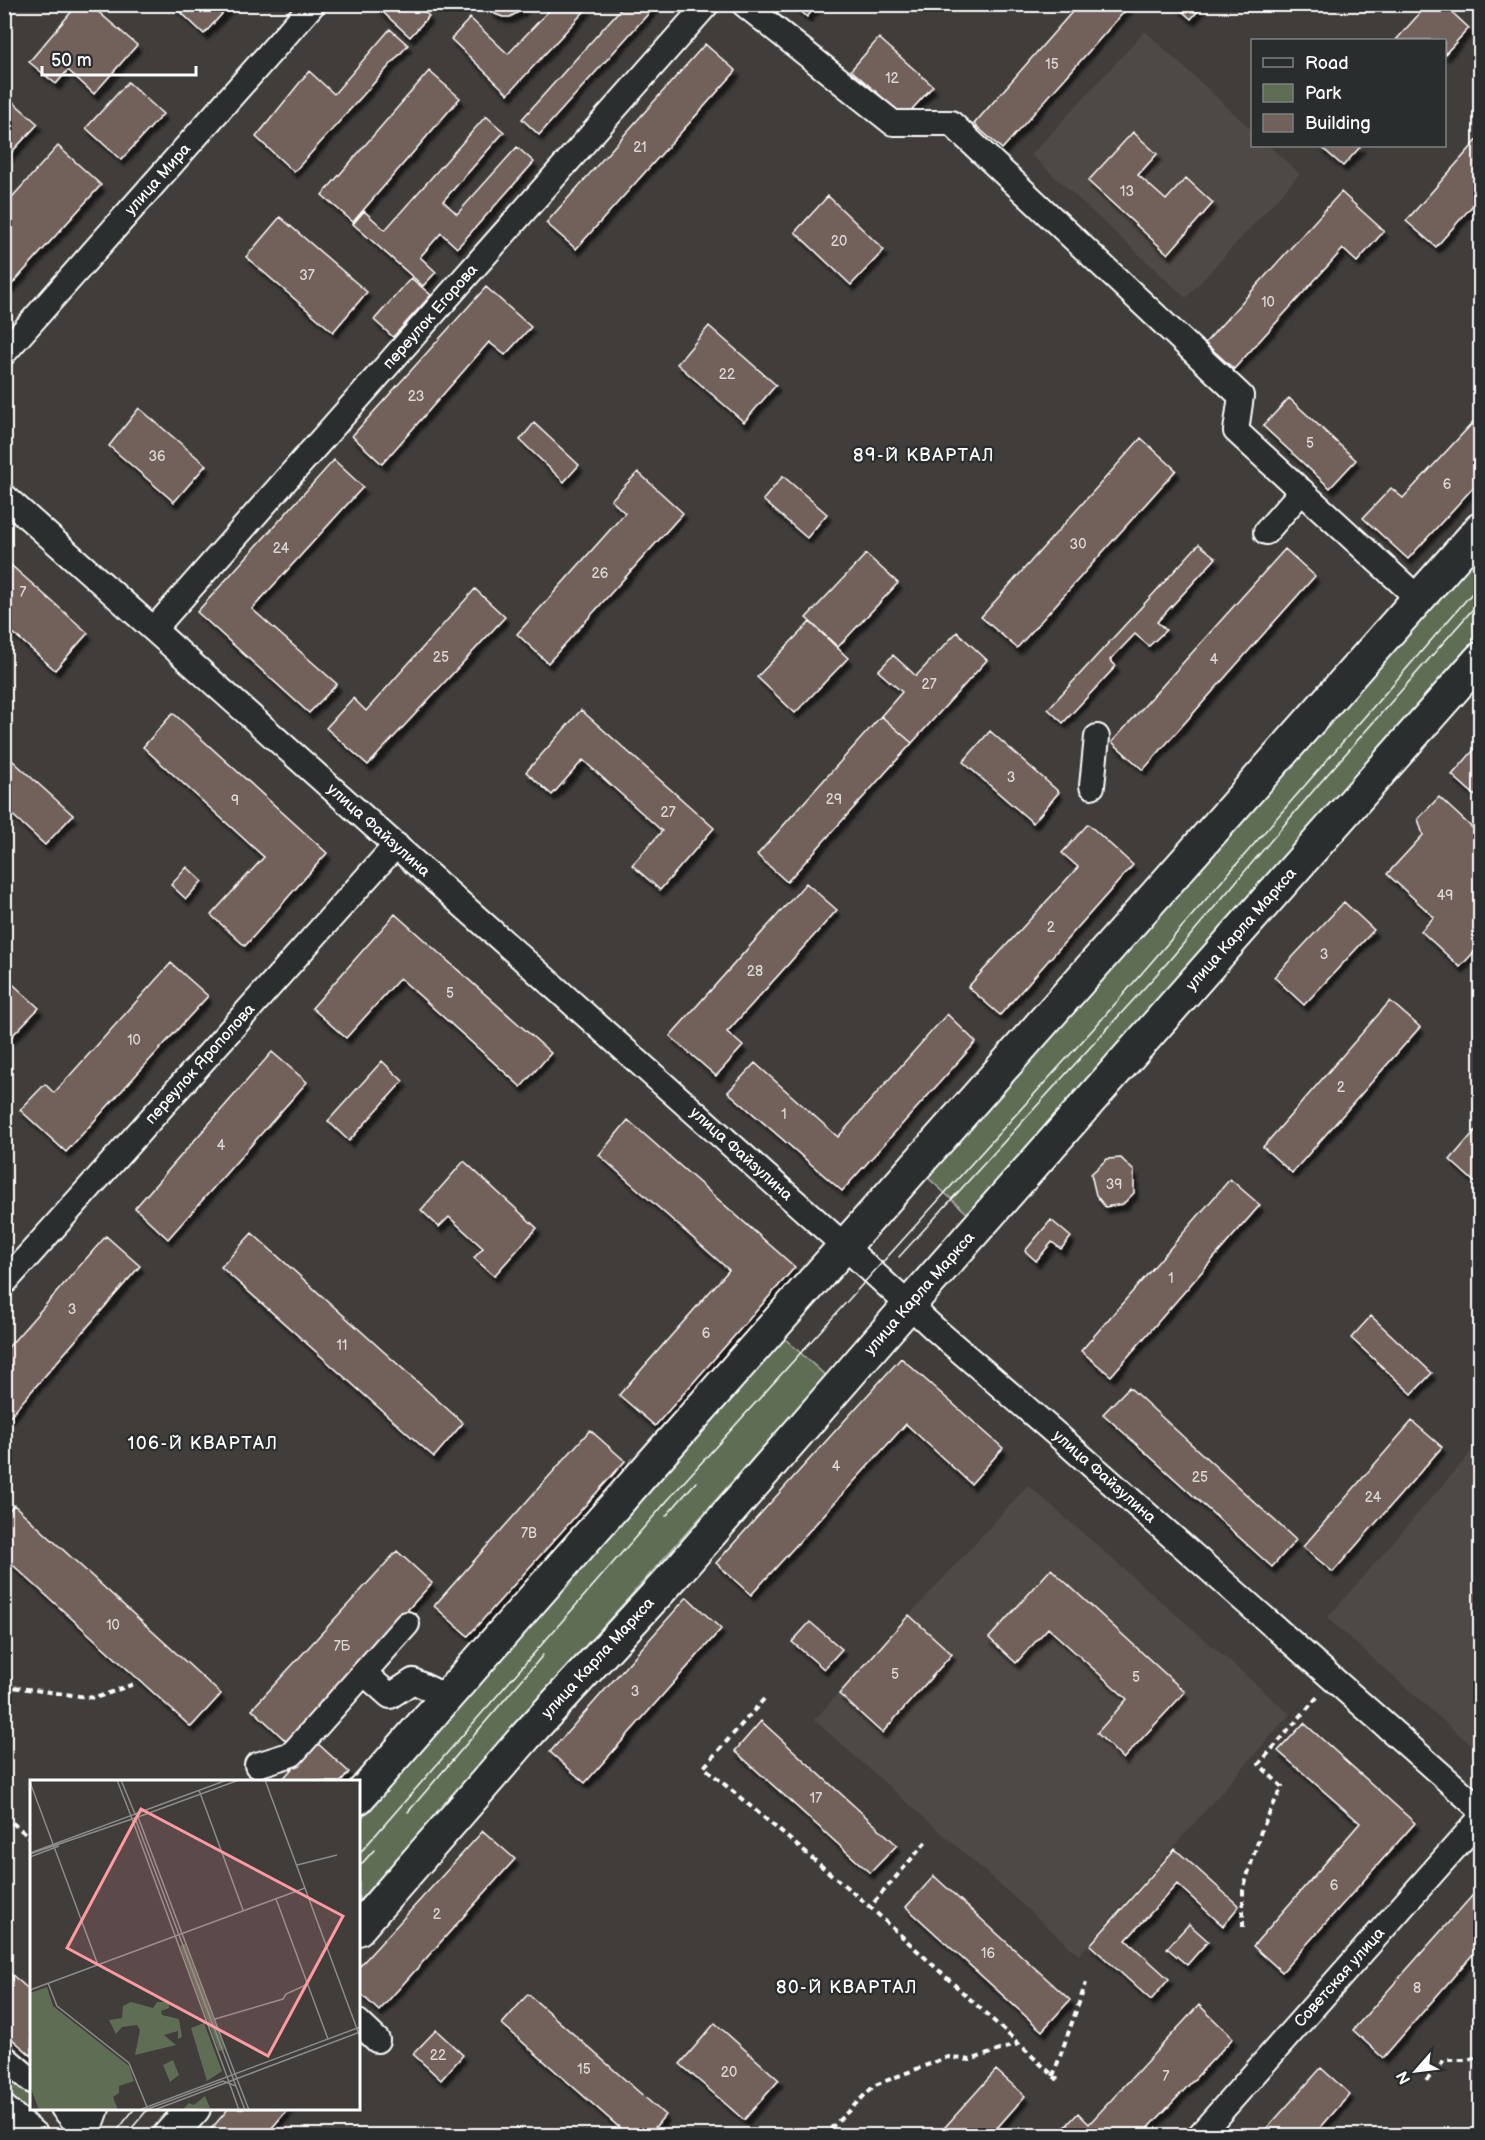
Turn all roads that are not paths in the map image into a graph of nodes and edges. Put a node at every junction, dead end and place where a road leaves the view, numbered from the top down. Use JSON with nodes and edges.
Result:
{"nodes":[{"id":1,"x":313,"y":4,"type":"edge"},
{"id":2,"x":707,"y":4,"type":"edge"},
{"id":3,"x":744,"y":4,"type":"edge"},
{"id":4,"x":4,"y":353,"type":"edge"},
{"id":5,"x":1302,"y":491,"type":"junction"},
{"id":6,"x":4,"y":496,"type":"edge"},
{"id":7,"x":1480,"y":529,"type":"edge"},
{"id":8,"x":1266,"y":532,"type":"dead end"},
{"id":9,"x":1419,"y":599,"type":"junction"},
{"id":10,"x":154,"y":629,"type":"junction"},
{"id":11,"x":1480,"y":659,"type":"edge"},
{"id":12,"x":1097,"y":736,"type":"dead end"},
{"id":13,"x":1092,"y":786,"type":"dead end"},
{"id":14,"x":396,"y":845,"type":"junction"},
{"id":15,"x":844,"y":1246,"type":"junction"},
{"id":16,"x":4,"y":1283,"type":"edge"},
{"id":17,"x":909,"y":1305,"type":"junction"},
{"id":18,"x":407,"y":1624,"type":"dead end"},
{"id":19,"x":364,"y":1673,"type":"junction"},
{"id":20,"x":432,"y":1690,"type":"dead end"},
{"id":21,"x":257,"y":1766,"type":"dead end"},
{"id":22,"x":360,"y":1796,"type":"edge"},
{"id":23,"x":1480,"y":1809,"type":"edge"},
{"id":24,"x":1480,"y":1819,"type":"edge"},
{"id":25,"x":360,"y":1927,"type":"edge"},
{"id":26,"x":360,"y":2024,"type":"edge"},
{"id":27,"x":377,"y":2040,"type":"dead end"},
{"id":28,"x":4,"y":2057,"type":"edge"},
{"id":29,"x":30,"y":2079,"type":"edge"},
{"id":30,"x":4,"y":2107,"type":"edge"},
{"id":31,"x":64,"y":2110,"type":"edge"},
{"id":32,"x":193,"y":2110,"type":"edge"},
{"id":33,"x":87,"y":2128,"type":"edge"},
{"id":34,"x":36,"y":2136,"type":"edge"},
{"id":35,"x":169,"y":2136,"type":"edge"},
{"id":36,"x":1199,"y":2136,"type":"edge"}],
"edges":[{"from":1,"to":4,"type":"street","name":"улица Мира"},
{"from":2,"to":10,"type":"street","name":"переулок Егорова"},
{"from":3,"to":5,"type":"street"},
{"from":5,"to":8,"type":"street"},
{"from":5,"to":9,"type":"street"},
{"from":6,"to":10,"type":"street","name":"улица Файзулина"},
{"from":7,"to":9,"type":"main road"},
{"from":9,"to":15,"type":"main road"},
{"from":10,"to":14,"type":"street","name":"улица Файзулина"},
{"from":11,"to":17,"type":"main road","name":"улица Карла Маркса"},
{"from":12,"to":13,"type":"street"},
{"from":14,"to":15,"type":"street","name":"улица Файзулина"},
{"from":14,"to":16,"type":"street","name":"переулок Ярополова"},
{"from":15,"to":17,"type":"street","name":"улица Файзулина"},
{"from":15,"to":22,"type":"main road"},
{"from":17,"to":23,"type":"street","name":"улица Файзулина"},
{"from":17,"to":25,"type":"main road","name":"улица Карла Маркса"},
{"from":18,"to":19,"type":"street"},
{"from":19,"to":20,"type":"street"},
{"from":19,"to":21,"type":"street"},
{"from":24,"to":36,"type":"street","name":"Советская улица"},
{"from":26,"to":27,"type":"street"},
{"from":28,"to":29,"type":"street"},
{"from":30,"to":34,"type":"street"},
{"from":31,"to":33,"type":"street"},
{"from":32,"to":35,"type":"main road"}]}
